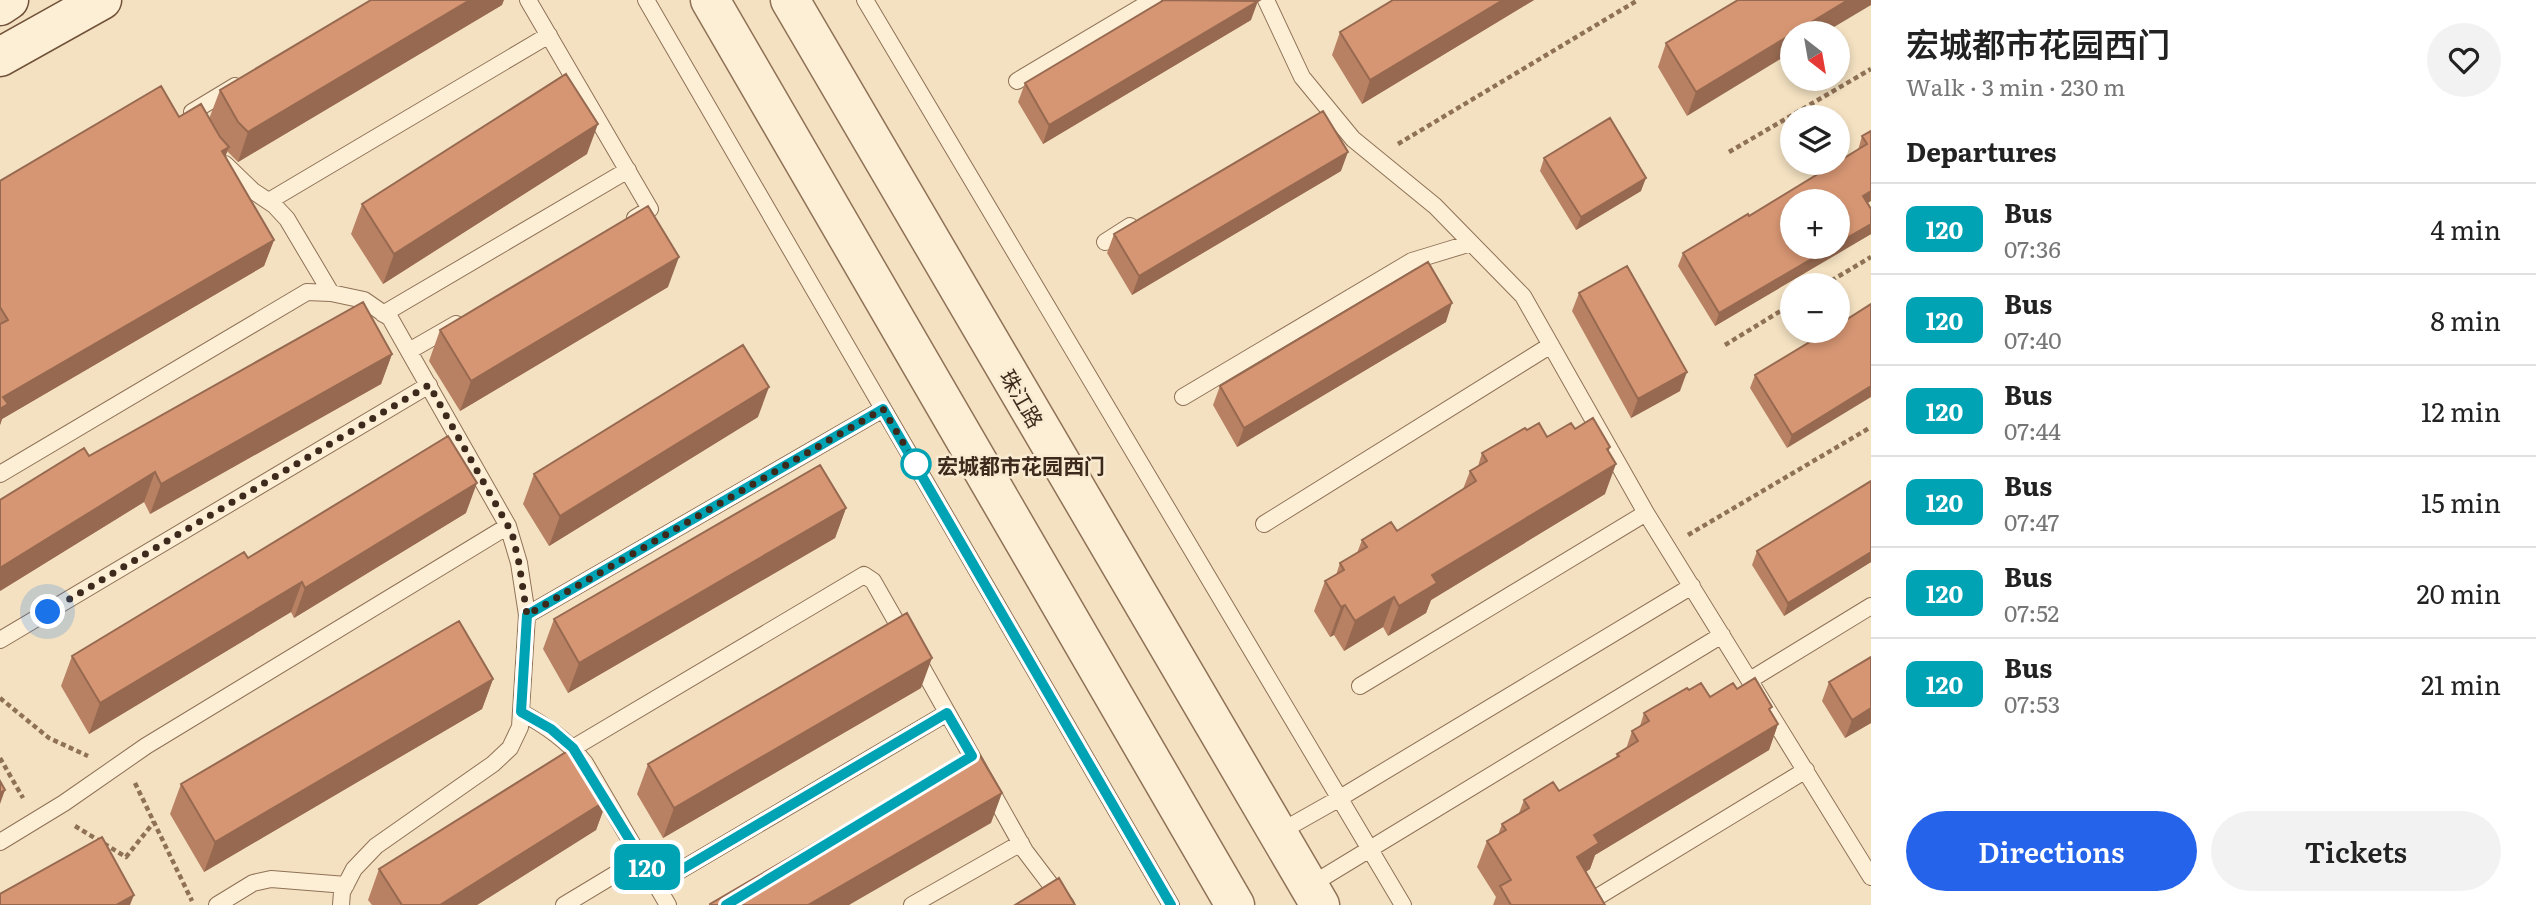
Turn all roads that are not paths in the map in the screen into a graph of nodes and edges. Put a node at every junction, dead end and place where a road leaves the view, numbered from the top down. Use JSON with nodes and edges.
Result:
{"nodes":[{"id":1,"x":9,"y":0,"type":"edge"},
{"id":2,"x":103,"y":0,"type":"edge"},
{"id":3,"x":528,"y":0,"type":"edge"},
{"id":4,"x":646,"y":0,"type":"edge"},
{"id":5,"x":710,"y":0,"type":"edge"},
{"id":6,"x":790,"y":0,"type":"edge"},
{"id":7,"x":865,"y":0,"type":"edge"},
{"id":8,"x":1153,"y":0,"type":"edge"},
{"id":9,"x":1266,"y":0,"type":"edge"},
{"id":10,"x":0,"y":6,"type":"edge"},
{"id":11,"x":549,"y":35,"type":"junction"},
{"id":12,"x":0,"y":57,"type":"edge"},
{"id":13,"x":250,"y":77,"type":"edge"},
{"id":14,"x":1017,"y":81,"type":"dead end"},
{"id":15,"x":628,"y":170,"type":"junction"},
{"id":16,"x":269,"y":201,"type":"junction"},
{"id":17,"x":1140,"y":220,"type":"edge"},
{"id":18,"x":626,"y":223,"type":"edge"},
{"id":19,"x":1105,"y":242,"type":"dead end"},
{"id":20,"x":1471,"y":243,"type":"junction"},
{"id":21,"x":331,"y":293,"type":"junction"},
{"id":22,"x":383,"y":313,"type":"junction"},
{"id":23,"x":470,"y":316,"type":"edge"},
{"id":24,"x":1551,"y":345,"type":"junction"},
{"id":25,"x":409,"y":351,"type":"junction"},
{"id":26,"x":429,"y":385,"type":"junction"},
{"id":27,"x":1183,"y":397,"type":"dead end"},
{"id":28,"x":883,"y":409,"type":"junction"},
{"id":29,"x":0,"y":474,"type":"edge"},
{"id":30,"x":1646,"y":513,"type":"junction"},
{"id":31,"x":1264,"y":524,"type":"dead end"},
{"id":32,"x":509,"y":526,"type":"junction"},
{"id":33,"x":1692,"y":586,"type":"junction"},
{"id":34,"x":1871,"y":606,"type":"edge"},
{"id":35,"x":527,"y":615,"type":"junction"},
{"id":36,"x":1722,"y":635,"type":"junction"},
{"id":37,"x":0,"y":640,"type":"edge"},
{"id":38,"x":1750,"y":680,"type":"junction"},
{"id":39,"x":1360,"y":686,"type":"dead end"},
{"id":40,"x":521,"y":712,"type":"junction"},
{"id":41,"x":947,"y":713,"type":"junction"},
{"id":42,"x":573,"y":748,"type":"junction"},
{"id":43,"x":1806,"y":770,"type":"junction"},
{"id":44,"x":1340,"y":798,"type":"junction"},
{"id":45,"x":1278,"y":833,"type":"junction"},
{"id":46,"x":0,"y":842,"type":"edge"},
{"id":47,"x":1021,"y":843,"type":"junction"},
{"id":48,"x":1370,"y":850,"type":"junction"},
{"id":49,"x":642,"y":858,"type":"junction"},
{"id":50,"x":1871,"y":877,"type":"edge"},
{"id":51,"x":657,"y":884,"type":"junction"},
{"id":52,"x":346,"y":885,"type":"junction"},
{"id":53,"x":1315,"y":895,"type":"edge"},
{"id":54,"x":1599,"y":896,"type":"edge"},
{"id":55,"x":664,"y":903,"type":"edge"},
{"id":56,"x":217,"y":905,"type":"edge"},
{"id":57,"x":341,"y":905,"type":"edge"},
{"id":58,"x":564,"y":905,"type":"edge"},
{"id":59,"x":912,"y":905,"type":"edge"},
{"id":60,"x":1066,"y":905,"type":"edge"},
{"id":61,"x":1171,"y":905,"type":"edge"},
{"id":62,"x":1235,"y":905,"type":"edge"},
{"id":63,"x":1403,"y":905,"type":"edge"}],
"edges":[{"from":1,"to":10,"type":"street"},
{"from":2,"to":12,"type":"street"},
{"from":3,"to":11,"type":"lane"},
{"from":4,"to":28,"type":"lane"},
{"from":5,"to":62,"type":"street"},
{"from":6,"to":45,"type":"street","name":"珠江路"},
{"from":7,"to":44,"type":"lane"},
{"from":8,"to":14,"type":"lane"},
{"from":9,"to":20,"type":"lane"},
{"from":11,"to":15,"type":"lane"},
{"from":11,"to":16,"type":"lane"},
{"from":13,"to":16,"type":"lane"},
{"from":15,"to":18,"type":"lane"},
{"from":15,"to":22,"type":"lane"},
{"from":16,"to":21,"type":"lane"},
{"from":17,"to":19,"type":"lane"},
{"from":20,"to":24,"type":"lane"},
{"from":20,"to":27,"type":"lane"},
{"from":21,"to":22,"type":"lane"},
{"from":21,"to":29,"type":"lane"},
{"from":22,"to":25,"type":"lane"},
{"from":23,"to":25,"type":"lane"},
{"from":24,"to":30,"type":"lane"},
{"from":24,"to":31,"type":"lane"},
{"from":25,"to":26,"type":"lane"},
{"from":26,"to":32,"type":"lane"},
{"from":26,"to":37,"type":"lane"},
{"from":28,"to":35,"type":"lane"},
{"from":28,"to":61,"type":"lane"},
{"from":30,"to":33,"type":"lane"},
{"from":30,"to":39,"type":"lane"},
{"from":32,"to":35,"type":"lane"},
{"from":32,"to":46,"type":"lane"},
{"from":33,"to":36,"type":"lane"},
{"from":33,"to":44,"type":"lane"},
{"from":34,"to":38,"type":"lane"},
{"from":35,"to":40,"type":"lane"},
{"from":36,"to":38,"type":"lane"},
{"from":36,"to":48,"type":"lane"},
{"from":38,"to":43,"type":"lane"},
{"from":40,"to":42,"type":"lane"},
{"from":40,"to":52,"type":"lane"},
{"from":41,"to":42,"type":"lane"},
{"from":41,"to":47,"type":"lane"},
{"from":41,"to":51,"type":"lane"},
{"from":42,"to":49,"type":"lane"},
{"from":43,"to":50,"type":"lane"},
{"from":43,"to":54,"type":"lane"},
{"from":44,"to":45,"type":"lane"},
{"from":44,"to":48,"type":"lane"},
{"from":45,"to":53,"type":"street","name":"珠江路"},
{"from":47,"to":59,"type":"lane"},
{"from":47,"to":60,"type":"lane"},
{"from":48,"to":53,"type":"lane"},
{"from":48,"to":63,"type":"lane"},
{"from":49,"to":51,"type":"lane"},
{"from":49,"to":58,"type":"lane"},
{"from":51,"to":55,"type":"lane"},
{"from":52,"to":56,"type":"lane"},
{"from":52,"to":57,"type":"lane"}]}
